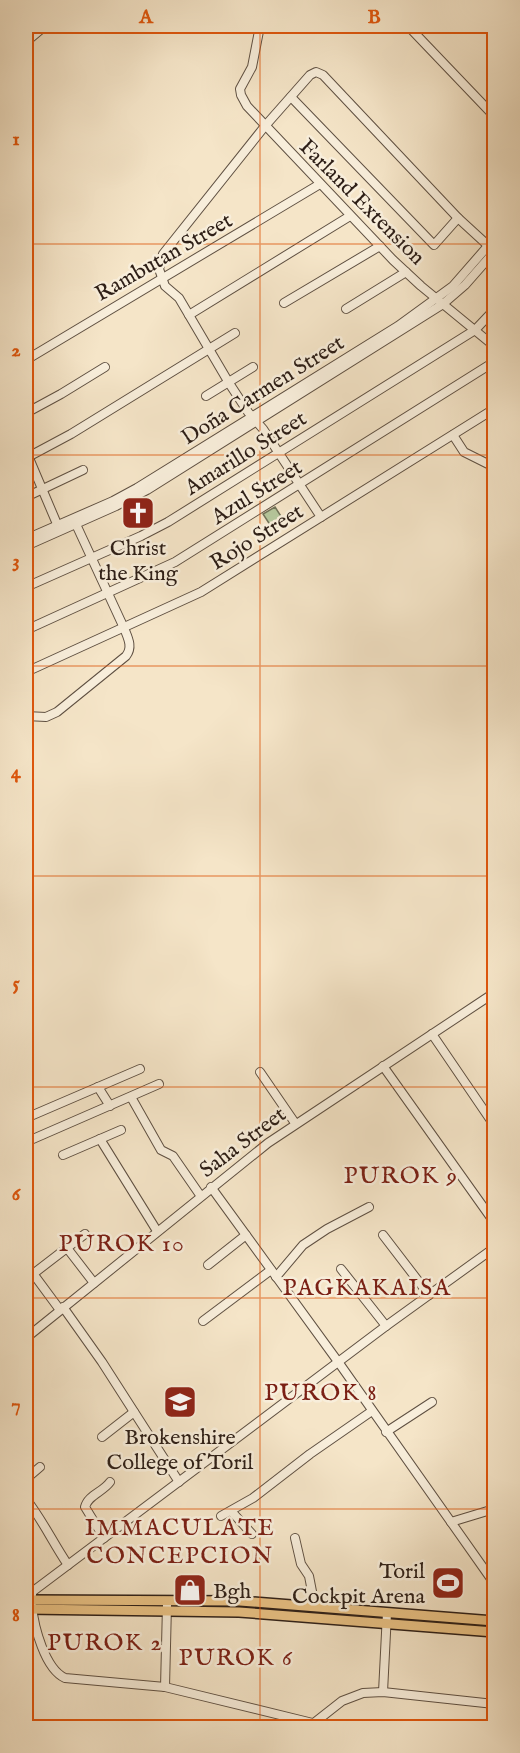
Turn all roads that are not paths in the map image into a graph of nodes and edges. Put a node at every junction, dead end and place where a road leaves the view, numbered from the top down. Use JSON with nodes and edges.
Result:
{"nodes":[{"id":1,"x":45,"y":26,"type":"edge"},
{"id":2,"x":260,"y":26,"type":"edge"},
{"id":3,"x":408,"y":26,"type":"edge"},
{"id":4,"x":26,"y":40,"type":"edge"},
{"id":5,"x":291,"y":97,"type":"junction"},
{"id":6,"x":495,"y":116,"type":"edge"},
{"id":7,"x":265,"y":126,"type":"junction"},
{"id":8,"x":320,"y":184,"type":"junction"},
{"id":9,"x":350,"y":216,"type":"junction"},
{"id":10,"x":458,"y":218,"type":"junction"},
{"id":11,"x":495,"y":239,"type":"edge"},
{"id":12,"x":380,"y":246,"type":"junction"},
{"id":13,"x":493,"y":250,"type":"edge"},
{"id":14,"x":406,"y":272,"type":"junction"},
{"id":15,"x":162,"y":279,"type":"junction"},
{"id":16,"x":440,"y":301,"type":"junction"},
{"id":17,"x":284,"y":303,"type":"dead end"},
{"id":18,"x":346,"y":309,"type":"dead end"},
{"id":19,"x":495,"y":310,"type":"edge"},
{"id":20,"x":189,"y":315,"type":"junction"},
{"id":21,"x":475,"y":330,"type":"junction"},
{"id":22,"x":235,"y":333,"type":"dead end"},
{"id":23,"x":495,"y":345,"type":"edge"},
{"id":24,"x":208,"y":348,"type":"junction"},
{"id":25,"x":26,"y":360,"type":"edge"},
{"id":26,"x":495,"y":362,"type":"edge"},
{"id":27,"x":105,"y":367,"type":"dead end"},
{"id":28,"x":253,"y":367,"type":"dead end"},
{"id":29,"x":229,"y":383,"type":"junction"},
{"id":30,"x":206,"y":396,"type":"dead end"},
{"id":31,"x":493,"y":412,"type":"edge"},
{"id":32,"x":26,"y":413,"type":"edge"},
{"id":33,"x":254,"y":419,"type":"junction"},
{"id":34,"x":453,"y":435,"type":"junction"},
{"id":35,"x":277,"y":452,"type":"junction"},
{"id":36,"x":27,"y":454,"type":"edge"},
{"id":37,"x":495,"y":467,"type":"edge"},
{"id":38,"x":82,"y":470,"type":"dead end"},
{"id":39,"x":299,"y":485,"type":"junction"},
{"id":40,"x":42,"y":490,"type":"junction"},
{"id":41,"x":26,"y":497,"type":"edge"},
{"id":42,"x":321,"y":517,"type":"junction"},
{"id":43,"x":75,"y":521,"type":"junction"},
{"id":44,"x":57,"y":524,"type":"junction"},
{"id":45,"x":26,"y":538,"type":"edge"},
{"id":46,"x":26,"y":546,"type":"edge"},
{"id":47,"x":91,"y":558,"type":"junction"},
{"id":48,"x":26,"y":587,"type":"edge"},
{"id":49,"x":108,"y":594,"type":"junction"},
{"id":50,"x":124,"y":628,"type":"junction"},
{"id":51,"x":26,"y":630,"type":"edge"},
{"id":52,"x":26,"y":672,"type":"edge"},
{"id":53,"x":26,"y":716,"type":"edge"},
{"id":54,"x":495,"y":993,"type":"edge"},
{"id":55,"x":432,"y":1034,"type":"junction"},
{"id":56,"x":383,"y":1066,"type":"junction"},
{"id":57,"x":140,"y":1069,"type":"dead end"},
{"id":58,"x":261,"y":1072,"type":"dead end"},
{"id":59,"x":159,"y":1084,"type":"dead end"},
{"id":60,"x":98,"y":1087,"type":"junction"},
{"id":61,"x":131,"y":1097,"type":"junction"},
{"id":62,"x":110,"y":1106,"type":"junction"},
{"id":63,"x":26,"y":1118,"type":"edge"},
{"id":64,"x":295,"y":1124,"type":"junction"},
{"id":65,"x":495,"y":1125,"type":"edge"},
{"id":66,"x":121,"y":1130,"type":"dead end"},
{"id":67,"x":100,"y":1139,"type":"junction"},
{"id":68,"x":26,"y":1142,"type":"edge"},
{"id":69,"x":63,"y":1155,"type":"dead end"},
{"id":70,"x":211,"y":1187,"type":"junction"},
{"id":71,"x":200,"y":1196,"type":"junction"},
{"id":72,"x":369,"y":1208,"type":"dead end"},
{"id":73,"x":495,"y":1222,"type":"edge"},
{"id":74,"x":157,"y":1231,"type":"junction"},
{"id":75,"x":85,"y":1233,"type":"dead end"},
{"id":76,"x":246,"y":1235,"type":"junction"},
{"id":77,"x":383,"y":1235,"type":"dead end"},
{"id":78,"x":67,"y":1248,"type":"junction"},
{"id":79,"x":495,"y":1248,"type":"edge"},
{"id":80,"x":26,"y":1264,"type":"edge"},
{"id":81,"x":208,"y":1265,"type":"dead end"},
{"id":82,"x":341,"y":1269,"type":"dead end"},
{"id":83,"x":33,"y":1274,"type":"junction"},
{"id":84,"x":274,"y":1274,"type":"junction"},
{"id":85,"x":94,"y":1282,"type":"junction"},
{"id":86,"x":429,"y":1295,"type":"junction"},
{"id":87,"x":62,"y":1309,"type":"junction"},
{"id":88,"x":203,"y":1321,"type":"dead end"},
{"id":89,"x":386,"y":1326,"type":"junction"},
{"id":90,"x":26,"y":1338,"type":"edge"},
{"id":91,"x":339,"y":1363,"type":"junction"},
{"id":92,"x":432,"y":1402,"type":"dead end"},
{"id":93,"x":372,"y":1411,"type":"junction"},
{"id":94,"x":134,"y":1412,"type":"junction"},
{"id":95,"x":386,"y":1432,"type":"junction"},
{"id":96,"x":102,"y":1437,"type":"dead end"},
{"id":97,"x":40,"y":1467,"type":"dead end"},
{"id":98,"x":26,"y":1479,"type":"edge"},
{"id":99,"x":110,"y":1482,"type":"dead end"},
{"id":100,"x":179,"y":1482,"type":"junction"},
{"id":101,"x":26,"y":1499,"type":"edge"},
{"id":102,"x":495,"y":1509,"type":"edge"},
{"id":103,"x":232,"y":1512,"type":"junction"},
{"id":104,"x":221,"y":1516,"type":"dead end"},
{"id":105,"x":451,"y":1522,"type":"junction"},
{"id":106,"x":252,"y":1534,"type":"dead end"},
{"id":107,"x":104,"y":1538,"type":"junction"},
{"id":108,"x":294,"y":1538,"type":"dead end"},
{"id":109,"x":68,"y":1565,"type":"junction"},
{"id":110,"x":26,"y":1574,"type":"edge"},
{"id":111,"x":495,"y":1583,"type":"edge"},
{"id":112,"x":29,"y":1602,"type":"edge"},
{"id":113,"x":167,"y":1605,"type":"junction"},
{"id":114,"x":315,"y":1607,"type":"junction"},
{"id":115,"x":387,"y":1613,"type":"junction"},
{"id":116,"x":495,"y":1622,"type":"edge"},
{"id":117,"x":386,"y":1623,"type":"junction"},
{"id":118,"x":495,"y":1632,"type":"edge"},
{"id":119,"x":165,"y":1687,"type":"junction"},
{"id":120,"x":383,"y":1692,"type":"junction"},
{"id":121,"x":495,"y":1704,"type":"edge"},
{"id":122,"x":314,"y":1723,"type":"junction"},
{"id":123,"x":327,"y":1727,"type":"edge"}],
"edges":[{"from":1,"to":4,"type":"street"},
{"from":2,"to":7,"type":"street","name":"Farland Extension"},
{"from":3,"to":6,"type":"street"},
{"from":5,"to":7,"type":"street"},
{"from":5,"to":10,"type":"street"},
{"from":5,"to":10,"type":"street"},
{"from":7,"to":8,"type":"street","name":"Farland Extension"},
{"from":7,"to":15,"type":"street"},
{"from":8,"to":9,"type":"street","name":"Farland Extension"},
{"from":8,"to":15,"type":"street","name":"Rambutan Street"},
{"from":9,"to":12,"type":"street","name":"Farland Extension"},
{"from":9,"to":20,"type":"street"},
{"from":10,"to":13,"type":"street"},
{"from":11,"to":13,"type":"street","name":"Doña Carmen Street"},
{"from":12,"to":14,"type":"street","name":"Farland Extension"},
{"from":12,"to":17,"type":"street"},
{"from":13,"to":16,"type":"street","name":"Doña Carmen Street"},
{"from":14,"to":16,"type":"street","name":"Farland Extension"},
{"from":14,"to":18,"type":"street"},
{"from":15,"to":20,"type":"street"},
{"from":15,"to":25,"type":"street","name":"Rambutan Street"},
{"from":16,"to":21,"type":"street","name":"Farland Extension"},
{"from":16,"to":33,"type":"street","name":"Doña Carmen Street"},
{"from":19,"to":21,"type":"street","name":"Amarillo Street"},
{"from":20,"to":24,"type":"street"},
{"from":21,"to":23,"type":"street","name":"Farland Extension"},
{"from":21,"to":35,"type":"street","name":"Amarillo Street"},
{"from":22,"to":24,"type":"street"},
{"from":24,"to":29,"type":"street"},
{"from":24,"to":36,"type":"street"},
{"from":26,"to":39,"type":"street","name":"Azul Street"},
{"from":27,"to":32,"type":"street"},
{"from":28,"to":29,"type":"street"},
{"from":29,"to":30,"type":"street"},
{"from":29,"to":33,"type":"street"},
{"from":31,"to":34,"type":"street","name":"Rojo Street"},
{"from":33,"to":35,"type":"street"},
{"from":33,"to":43,"type":"street","name":"Doña Carmen Street"},
{"from":34,"to":37,"type":"street"},
{"from":34,"to":42,"type":"street","name":"Rojo Street"},
{"from":35,"to":39,"type":"street"},
{"from":35,"to":47,"type":"street","name":"Amarillo Street"},
{"from":36,"to":40,"type":"street"},
{"from":38,"to":40,"type":"street"},
{"from":39,"to":42,"type":"street"},
{"from":39,"to":49,"type":"street","name":"Azul Street"},
{"from":40,"to":41,"type":"street"},
{"from":40,"to":44,"type":"street"},
{"from":42,"to":50,"type":"street","name":"Rojo Street"},
{"from":43,"to":44,"type":"street","name":"Doña Carmen Street"},
{"from":43,"to":46,"type":"street","name":"Doña Carmen Street"},
{"from":43,"to":47,"type":"street"},
{"from":44,"to":45,"type":"street","name":"Doña Carmen Street"},
{"from":47,"to":48,"type":"street","name":"Amarillo Street"},
{"from":47,"to":49,"type":"street"},
{"from":49,"to":50,"type":"street"},
{"from":49,"to":51,"type":"street","name":"Azul Street"},
{"from":50,"to":52,"type":"street","name":"Rojo Street"},
{"from":50,"to":53,"type":"street"},
{"from":54,"to":55,"type":"street","name":"Saha Street"},
{"from":55,"to":56,"type":"street","name":"Saha Street"},
{"from":55,"to":65,"type":"street"},
{"from":56,"to":64,"type":"street","name":"Saha Street"},
{"from":56,"to":73,"type":"street"},
{"from":57,"to":60,"type":"street"},
{"from":58,"to":64,"type":"street"},
{"from":59,"to":61,"type":"street"},
{"from":60,"to":62,"type":"street"},
{"from":60,"to":63,"type":"street"},
{"from":61,"to":62,"type":"street"},
{"from":61,"to":71,"type":"street"},
{"from":62,"to":68,"type":"street"},
{"from":64,"to":70,"type":"street","name":"Saha Street"},
{"from":66,"to":67,"type":"street"},
{"from":67,"to":69,"type":"street"},
{"from":67,"to":74,"type":"street"},
{"from":70,"to":71,"type":"street","name":"Saha Street"},
{"from":70,"to":76,"type":"street"},
{"from":71,"to":74,"type":"street","name":"Saha Street"},
{"from":72,"to":84,"type":"street"},
{"from":74,"to":85,"type":"street","name":"Saha Street"},
{"from":75,"to":78,"type":"street"},
{"from":76,"to":81,"type":"street"},
{"from":76,"to":84,"type":"street"},
{"from":77,"to":86,"type":"street"},
{"from":78,"to":83,"type":"street"},
{"from":78,"to":85,"type":"street"},
{"from":79,"to":86,"type":"street"},
{"from":80,"to":83,"type":"street"},
{"from":82,"to":89,"type":"street"},
{"from":83,"to":87,"type":"street"},
{"from":84,"to":88,"type":"street"},
{"from":84,"to":91,"type":"street"},
{"from":85,"to":87,"type":"street","name":"Saha Street"},
{"from":86,"to":89,"type":"street"},
{"from":87,"to":90,"type":"street","name":"Saha Street"},
{"from":87,"to":94,"type":"street"},
{"from":89,"to":91,"type":"street"},
{"from":91,"to":93,"type":"street"},
{"from":91,"to":100,"type":"street"},
{"from":92,"to":95,"type":"street"},
{"from":93,"to":95,"type":"street"},
{"from":93,"to":103,"type":"street"},
{"from":94,"to":96,"type":"street"},
{"from":94,"to":100,"type":"street"},
{"from":95,"to":105,"type":"street"},
{"from":97,"to":98,"type":"street"},
{"from":99,"to":107,"type":"street"},
{"from":100,"to":107,"type":"street"},
{"from":101,"to":109,"type":"street"},
{"from":102,"to":105,"type":"street"},
{"from":103,"to":104,"type":"street"},
{"from":103,"to":106,"type":"street"},
{"from":105,"to":111,"type":"street"},
{"from":107,"to":109,"type":"street"},
{"from":108,"to":114,"type":"street"},
{"from":109,"to":112,"type":"street"},
{"from":110,"to":112,"type":"street"},
{"from":112,"to":113,"type":"main road"},
{"from":112,"to":119,"type":"street"},
{"from":113,"to":114,"type":"main road"},
{"from":113,"to":117,"type":"main road"},
{"from":113,"to":119,"type":"street"},
{"from":114,"to":115,"type":"main road"},
{"from":115,"to":116,"type":"main road"},
{"from":115,"to":117,"type":"street"},
{"from":117,"to":118,"type":"main road"},
{"from":117,"to":120,"type":"street"},
{"from":119,"to":122,"type":"street"},
{"from":120,"to":121,"type":"street"},
{"from":120,"to":122,"type":"street"},
{"from":122,"to":123,"type":"street"}]}
